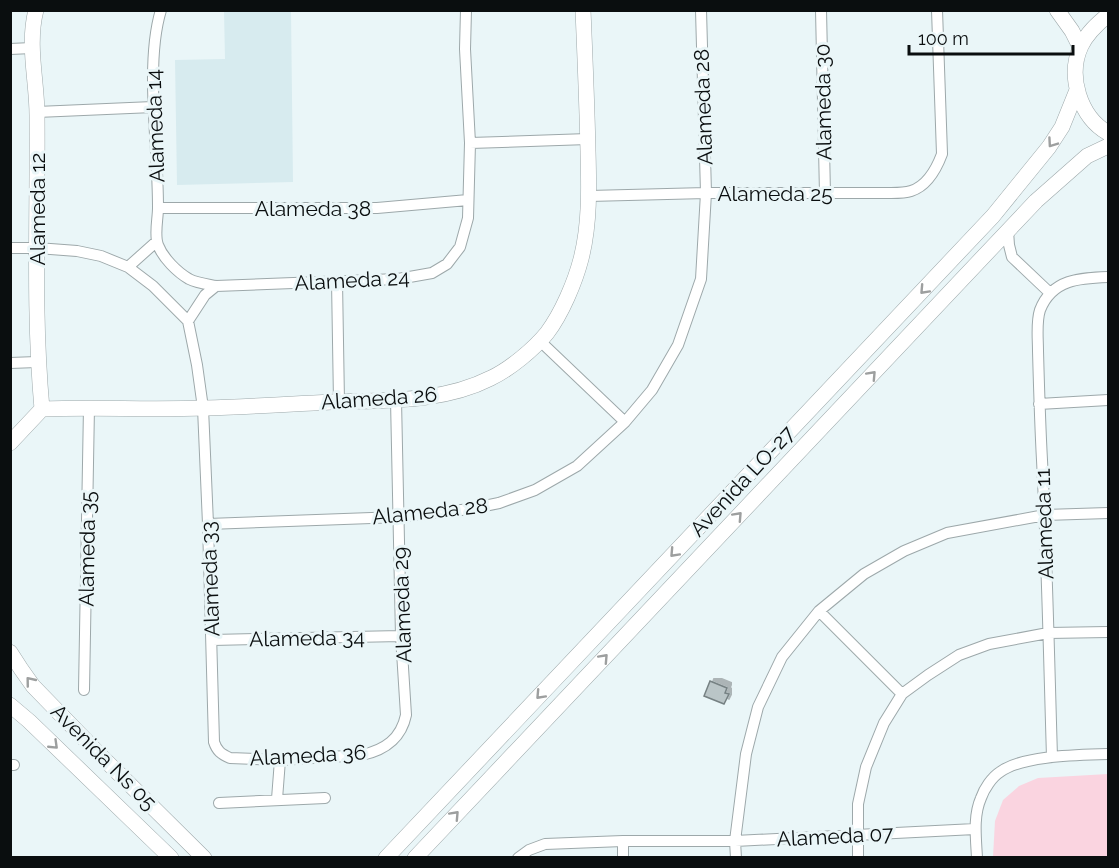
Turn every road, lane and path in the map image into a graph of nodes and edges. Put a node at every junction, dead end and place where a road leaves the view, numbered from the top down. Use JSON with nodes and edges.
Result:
{"nodes":[{"id":1,"x":36,"y":10,"type":"edge"},
{"id":2,"x":161,"y":10,"type":"edge"},
{"id":3,"x":583,"y":10,"type":"edge"},
{"id":4,"x":701,"y":10,"type":"edge"},
{"id":5,"x":821,"y":10,"type":"edge"},
{"id":6,"x":937,"y":10,"type":"edge"},
{"id":7,"x":1057,"y":10,"type":"edge"},
{"id":8,"x":467,"y":11,"type":"edge"},
{"id":9,"x":1108,"y":15,"type":"edge"},
{"id":10,"x":1080,"y":47,"type":"junction"},
{"id":11,"x":32,"y":48,"type":"junction"},
{"id":12,"x":10,"y":49,"type":"edge"},
{"id":13,"x":1077,"y":90,"type":"junction"},
{"id":14,"x":153,"y":107,"type":"junction"},
{"id":15,"x":37,"y":112,"type":"junction"},
{"id":16,"x":1108,"y":133,"type":"edge"},
{"id":17,"x":588,"y":139,"type":"junction"},
{"id":18,"x":470,"y":143,"type":"junction"},
{"id":19,"x":1108,"y":146,"type":"edge"},
{"id":20,"x":706,"y":194,"type":"junction"},
{"id":21,"x":825,"y":194,"type":"junction"},
{"id":22,"x":589,"y":196,"type":"junction"},
{"id":23,"x":468,"y":200,"type":"junction"},
{"id":24,"x":158,"y":208,"type":"junction"},
{"id":25,"x":1008,"y":231,"type":"junction"},
{"id":26,"x":156,"y":242,"type":"junction"},
{"id":27,"x":10,"y":248,"type":"edge"},
{"id":28,"x":37,"y":248,"type":"junction"},
{"id":29,"x":128,"y":267,"type":"junction"},
{"id":30,"x":1108,"y":277,"type":"edge"},
{"id":31,"x":337,"y":281,"type":"junction"},
{"id":32,"x":216,"y":286,"type":"junction"},
{"id":33,"x":1050,"y":293,"type":"junction"},
{"id":34,"x":188,"y":321,"type":"junction"},
{"id":35,"x":540,"y":340,"type":"junction"},
{"id":36,"x":37,"y":362,"type":"junction"},
{"id":37,"x":10,"y":363,"type":"edge"},
{"id":38,"x":396,"y":400,"type":"junction"},
{"id":39,"x":1108,"y":400,"type":"edge"},
{"id":40,"x":339,"y":402,"type":"junction"},
{"id":41,"x":1039,"y":404,"type":"junction"},
{"id":42,"x":89,"y":407,"type":"junction"},
{"id":43,"x":203,"y":408,"type":"junction"},
{"id":44,"x":42,"y":409,"type":"junction"},
{"id":45,"x":625,"y":422,"type":"junction"},
{"id":46,"x":10,"y":443,"type":"edge"},
{"id":47,"x":1108,"y":513,"type":"edge"},
{"id":48,"x":1045,"y":515,"type":"junction"},
{"id":49,"x":399,"y":517,"type":"junction"},
{"id":50,"x":208,"y":524,"type":"junction"},
{"id":51,"x":819,"y":611,"type":"junction"},
{"id":52,"x":1108,"y":632,"type":"edge"},
{"id":53,"x":1048,"y":633,"type":"junction"},
{"id":54,"x":401,"y":636,"type":"junction"},
{"id":55,"x":212,"y":640,"type":"junction"},
{"id":56,"x":10,"y":652,"type":"edge"},
{"id":57,"x":84,"y":690,"type":"dead end"},
{"id":58,"x":902,"y":694,"type":"junction"},
{"id":59,"x":10,"y":705,"type":"edge"},
{"id":60,"x":398,"y":736,"type":"joint"},
{"id":61,"x":216,"y":749,"type":"joint"},
{"id":62,"x":1108,"y":754,"type":"edge"},
{"id":63,"x":1052,"y":757,"type":"junction"},
{"id":64,"x":280,"y":760,"type":"junction"},
{"id":65,"x":325,"y":798,"type":"dead end"},
{"id":66,"x":277,"y":799,"type":"junction"},
{"id":67,"x":219,"y":803,"type":"dead end"},
{"id":68,"x":975,"y":829,"type":"junction"},
{"id":69,"x":858,"y":835,"type":"junction"},
{"id":70,"x":735,"y":841,"type":"junction"},
{"id":71,"x":623,"y":842,"type":"junction"},
{"id":72,"x":171,"y":858,"type":"edge"},
{"id":73,"x":204,"y":858,"type":"edge"},
{"id":74,"x":386,"y":858,"type":"edge"},
{"id":75,"x":415,"y":858,"type":"edge"},
{"id":76,"x":518,"y":858,"type":"edge"},
{"id":77,"x":623,"y":858,"type":"edge"},
{"id":78,"x":736,"y":858,"type":"edge"},
{"id":79,"x":858,"y":858,"type":"edge"},
{"id":80,"x":976,"y":858,"type":"edge"}],
"edges":[{"from":1,"to":11,"type":"street","name":"Alameda 12"},
{"from":2,"to":14,"type":"street","name":"Alameda 14"},
{"from":3,"to":17,"type":"street","name":"Alameda 26"},
{"from":4,"to":20,"type":"street","name":"Alameda 28"},
{"from":5,"to":21,"type":"street","name":"Alameda 30"},
{"from":6,"to":21,"type":"street","name":"Alameda 25"},
{"from":7,"to":10,"type":"street"},
{"from":8,"to":18,"type":"street","name":"Alameda 24"},
{"from":9,"to":10,"type":"street"},
{"from":10,"to":13,"type":"street"},
{"from":11,"to":12,"type":"street"},
{"from":11,"to":15,"type":"street","name":"Alameda 12"},
{"from":13,"to":16,"type":"street"},
{"from":13,"to":74,"type":"street","name":"Avenida LO-27","one_way":true},
{"from":14,"to":15,"type":"street"},
{"from":14,"to":24,"type":"street","name":"Alameda 14"},
{"from":15,"to":28,"type":"street","name":"Alameda 12"},
{"from":17,"to":18,"type":"street"},
{"from":17,"to":22,"type":"street","name":"Alameda 26"},
{"from":18,"to":23,"type":"street","name":"Alameda 24"},
{"from":19,"to":25,"type":"street","name":"Avenida LO-27"},
{"from":20,"to":21,"type":"street","name":"Alameda 25"},
{"from":20,"to":22,"type":"street","name":"Alameda 25"},
{"from":20,"to":45,"type":"street","name":"Alameda 28"},
{"from":22,"to":35,"type":"street","name":"Alameda 26"},
{"from":23,"to":24,"type":"street","name":"Alameda 38"},
{"from":23,"to":31,"type":"street","name":"Alameda 24"},
{"from":24,"to":26,"type":"street","name":"Alameda 14"},
{"from":25,"to":33,"type":"street"},
{"from":75,"to":25,"type":"street","name":"Avenida LO-27","one_way":true},
{"from":26,"to":29,"type":"street"},
{"from":26,"to":32,"type":"street","name":"Alameda 24"},
{"from":27,"to":28,"type":"street"},
{"from":28,"to":29,"type":"street"},
{"from":28,"to":36,"type":"street","name":"Alameda 12"},
{"from":29,"to":34,"type":"street"},
{"from":30,"to":33,"type":"street"},
{"from":31,"to":32,"type":"street","name":"Alameda 24"},
{"from":31,"to":40,"type":"street"},
{"from":32,"to":34,"type":"street"},
{"from":33,"to":41,"type":"street","name":"Alameda 11"},
{"from":34,"to":43,"type":"street","name":"Alameda 33"},
{"from":35,"to":38,"type":"street","name":"Alameda 26"},
{"from":35,"to":45,"type":"street"},
{"from":36,"to":37,"type":"street"},
{"from":36,"to":44,"type":"street","name":"Alameda 12"},
{"from":38,"to":40,"type":"street","name":"Alameda 26"},
{"from":38,"to":49,"type":"street","name":"Alameda 29"},
{"from":39,"to":41,"type":"street"},
{"from":40,"to":43,"type":"street","name":"Alameda 26"},
{"from":41,"to":48,"type":"street","name":"Alameda 11"},
{"from":42,"to":43,"type":"street","name":"Alameda 26"},
{"from":42,"to":44,"type":"street","name":"Alameda 26"},
{"from":42,"to":57,"type":"street","name":"Alameda 35"},
{"from":43,"to":50,"type":"street","name":"Alameda 33"},
{"from":44,"to":46,"type":"street"},
{"from":45,"to":49,"type":"street","name":"Alameda 28"},
{"from":47,"to":48,"type":"street"},
{"from":48,"to":51,"type":"street"},
{"from":48,"to":53,"type":"street","name":"Alameda 11"},
{"from":49,"to":50,"type":"street","name":"Alameda 28"},
{"from":49,"to":54,"type":"street","name":"Alameda 29"},
{"from":50,"to":55,"type":"street","name":"Alameda 33"},
{"from":51,"to":58,"type":"street"},
{"from":51,"to":70,"type":"street"},
{"from":52,"to":53,"type":"street"},
{"from":53,"to":58,"type":"street"},
{"from":53,"to":63,"type":"street","name":"Alameda 11"},
{"from":54,"to":55,"type":"street","name":"Alameda 34"},
{"from":54,"to":60,"type":"street","name":"Alameda 29"},
{"from":55,"to":61,"type":"street","name":"Alameda 33"},
{"from":73,"to":56,"type":"street","name":"Avenida Ns 05","one_way":true},
{"from":58,"to":69,"type":"street"},
{"from":59,"to":72,"type":"street","one_way":true},
{"from":60,"to":64,"type":"street","name":"Alameda 36"},
{"from":61,"to":64,"type":"street","name":"Alameda 36"},
{"from":62,"to":63,"type":"street"},
{"from":63,"to":68,"type":"street"},
{"from":64,"to":66,"type":"street"},
{"from":65,"to":66,"type":"street"},
{"from":66,"to":67,"type":"street"},
{"from":68,"to":69,"type":"street","name":"Alameda 07"},
{"from":68,"to":80,"type":"street"},
{"from":69,"to":70,"type":"street","name":"Alameda 07"},
{"from":69,"to":79,"type":"street"},
{"from":70,"to":71,"type":"street","name":"Alameda 07"},
{"from":70,"to":78,"type":"street"},
{"from":71,"to":76,"type":"street","name":"Alameda 07"},
{"from":71,"to":77,"type":"street"}]}
